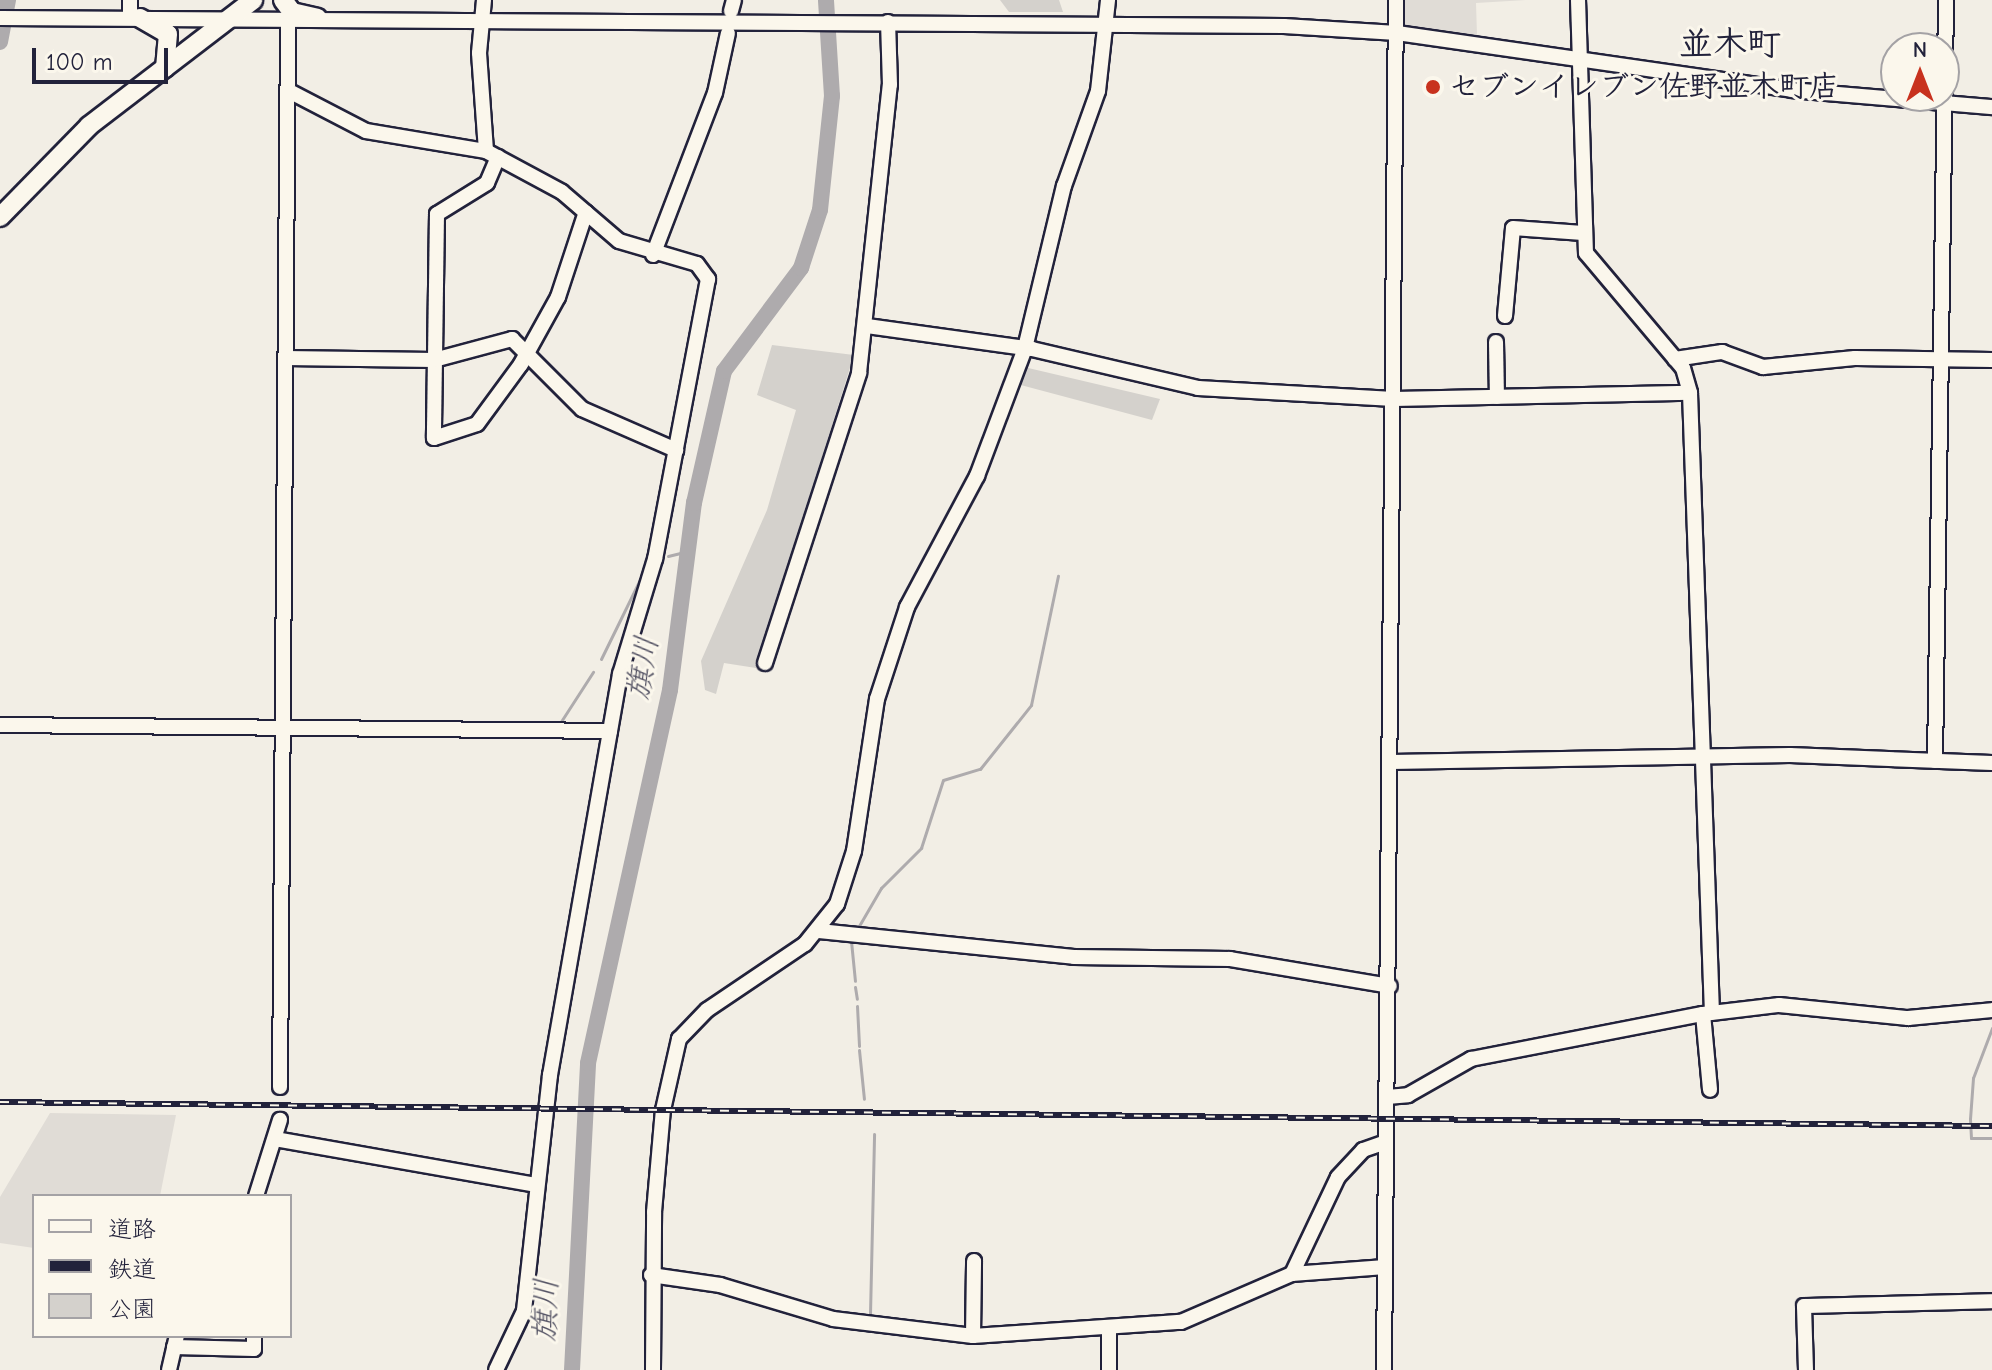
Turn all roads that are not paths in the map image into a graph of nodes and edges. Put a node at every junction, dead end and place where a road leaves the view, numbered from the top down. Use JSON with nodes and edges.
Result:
{"nodes":[{"id":1,"x":130,"y":0,"type":"edge"},
{"id":2,"x":253,"y":0,"type":"edge"},
{"id":3,"x":484,"y":0,"type":"edge"},
{"id":4,"x":1108,"y":0,"type":"edge"},
{"id":5,"x":1396,"y":0,"type":"edge"},
{"id":6,"x":1578,"y":0,"type":"edge"},
{"id":7,"x":1946,"y":0,"type":"edge"},
{"id":8,"x":286,"y":9,"type":"edge"},
{"id":9,"x":0,"y":18,"type":"edge"},
{"id":10,"x":135,"y":18,"type":"junction"},
{"id":11,"x":317,"y":18,"type":"joint"},
{"id":12,"x":230,"y":19,"type":"junction"},
{"id":13,"x":480,"y":20,"type":"junction"},
{"id":14,"x":886,"y":22,"type":"junction"},
{"id":15,"x":1109,"y":23,"type":"junction"},
{"id":16,"x":1945,"y":32,"type":"edge"},
{"id":17,"x":728,"y":33,"type":"dead end"},
{"id":18,"x":1397,"y":33,"type":"junction"},
{"id":19,"x":1582,"y":59,"type":"junction"},
{"id":20,"x":165,"y":68,"type":"junction"},
{"id":21,"x":287,"y":90,"type":"junction"},
{"id":22,"x":1880,"y":98,"type":"edge"},
{"id":23,"x":1960,"y":106,"type":"edge"},
{"id":24,"x":1992,"y":107,"type":"edge"},
{"id":25,"x":1944,"y":112,"type":"edge"},
{"id":26,"x":492,"y":154,"type":"junction"},
{"id":27,"x":586,"y":212,"type":"junction"},
{"id":28,"x":0,"y":217,"type":"edge"},
{"id":29,"x":1583,"y":233,"type":"junction"},
{"id":30,"x":653,"y":255,"type":"junction"},
{"id":31,"x":1505,"y":316,"type":"dead end"},
{"id":32,"x":867,"y":326,"type":"junction"},
{"id":33,"x":1496,"y":342,"type":"dead end"},
{"id":34,"x":1025,"y":348,"type":"junction"},
{"id":35,"x":528,"y":354,"type":"junction"},
{"id":36,"x":285,"y":358,"type":"junction"},
{"id":37,"x":1675,"y":359,"type":"junction"},
{"id":38,"x":1941,"y":359,"type":"junction"},
{"id":39,"x":434,"y":360,"type":"junction"},
{"id":40,"x":1992,"y":360,"type":"edge"},
{"id":41,"x":1690,"y":393,"type":"junction"},
{"id":42,"x":1497,"y":397,"type":"junction"},
{"id":43,"x":1394,"y":399,"type":"junction"},
{"id":44,"x":676,"y":450,"type":"junction"},
{"id":45,"x":765,"y":663,"type":"dead end"},
{"id":46,"x":0,"y":725,"type":"edge"},
{"id":47,"x":283,"y":727,"type":"junction"},
{"id":48,"x":610,"y":731,"type":"junction"},
{"id":49,"x":1702,"y":758,"type":"junction"},
{"id":50,"x":1935,"y":761,"type":"junction"},
{"id":51,"x":1391,"y":762,"type":"junction"},
{"id":52,"x":1992,"y":763,"type":"edge"},
{"id":53,"x":819,"y":931,"type":"junction"},
{"id":54,"x":1390,"y":986,"type":"junction"},
{"id":55,"x":1992,"y":1010,"type":"edge"},
{"id":56,"x":1708,"y":1014,"type":"junction"},
{"id":57,"x":280,"y":1087,"type":"dead end"},
{"id":58,"x":1710,"y":1090,"type":"dead end"},
{"id":59,"x":1387,"y":1097,"type":"junction"},
{"id":60,"x":280,"y":1120,"type":"dead end"},
{"id":61,"x":275,"y":1139,"type":"junction"},
{"id":62,"x":1386,"y":1142,"type":"junction"},
{"id":63,"x":537,"y":1185,"type":"junction"},
{"id":64,"x":257,"y":1194,"type":"edge"},
{"id":65,"x":974,"y":1261,"type":"dead end"},
{"id":66,"x":1385,"y":1267,"type":"junction"},
{"id":67,"x":1292,"y":1274,"type":"junction"},
{"id":68,"x":651,"y":1275,"type":"junction"},
{"id":69,"x":1992,"y":1301,"type":"edge"},
{"id":70,"x":1109,"y":1330,"type":"junction"},
{"id":71,"x":973,"y":1336,"type":"junction"},
{"id":72,"x":254,"y":1338,"type":"edge"},
{"id":73,"x":176,"y":1342,"type":"edge"},
{"id":74,"x":169,"y":1370,"type":"edge"},
{"id":75,"x":496,"y":1370,"type":"edge"},
{"id":76,"x":653,"y":1370,"type":"edge"},
{"id":77,"x":1109,"y":1370,"type":"edge"},
{"id":78,"x":1384,"y":1370,"type":"edge"},
{"id":79,"x":1806,"y":1370,"type":"edge"}],
"edges":[{"from":1,"to":10,"type":"street"},
{"from":2,"to":12,"type":"main road"},
{"from":3,"to":13,"type":"street"},
{"from":4,"to":15,"type":"street"},
{"from":5,"to":18,"type":"street"},
{"from":6,"to":19,"type":"street"},
{"from":7,"to":16,"type":"street"},
{"from":8,"to":11,"type":"main road"},
{"from":8,"to":12,"type":"street"},
{"from":8,"to":21,"type":"street"},
{"from":9,"to":10,"type":"street"},
{"from":10,"to":12,"type":"street"},
{"from":10,"to":20,"type":"main road"},
{"from":11,"to":13,"type":"street"},
{"from":12,"to":20,"type":"main road"},
{"from":13,"to":14,"type":"street"},
{"from":13,"to":26,"type":"street"},
{"from":14,"to":15,"type":"street"},
{"from":14,"to":32,"type":"street"},
{"from":15,"to":18,"type":"street"},
{"from":15,"to":34,"type":"street"},
{"from":17,"to":30,"type":"street"},
{"from":18,"to":19,"type":"street"},
{"from":18,"to":43,"type":"street"},
{"from":19,"to":22,"type":"street"},
{"from":19,"to":29,"type":"street"},
{"from":20,"to":28,"type":"main road"},
{"from":21,"to":26,"type":"street"},
{"from":21,"to":36,"type":"street"},
{"from":23,"to":24,"type":"street"},
{"from":25,"to":38,"type":"street"},
{"from":26,"to":27,"type":"street"},
{"from":26,"to":39,"type":"street"},
{"from":27,"to":30,"type":"street"},
{"from":27,"to":35,"type":"street"},
{"from":29,"to":31,"type":"street"},
{"from":29,"to":37,"type":"street"},
{"from":30,"to":44,"type":"street"},
{"from":32,"to":34,"type":"street"},
{"from":32,"to":45,"type":"street"},
{"from":33,"to":42,"type":"street"},
{"from":34,"to":43,"type":"street"},
{"from":34,"to":53,"type":"street"},
{"from":35,"to":39,"type":"street"},
{"from":35,"to":39,"type":"street"},
{"from":35,"to":44,"type":"street"},
{"from":36,"to":39,"type":"street"},
{"from":36,"to":47,"type":"street"},
{"from":37,"to":38,"type":"street"},
{"from":37,"to":41,"type":"street"},
{"from":38,"to":40,"type":"street"},
{"from":38,"to":50,"type":"street"},
{"from":41,"to":42,"type":"street"},
{"from":41,"to":49,"type":"street"},
{"from":42,"to":43,"type":"street"},
{"from":43,"to":51,"type":"street"},
{"from":44,"to":48,"type":"street"},
{"from":46,"to":47,"type":"street"},
{"from":47,"to":48,"type":"street"},
{"from":47,"to":57,"type":"street"},
{"from":48,"to":63,"type":"street"},
{"from":49,"to":50,"type":"street"},
{"from":49,"to":51,"type":"street"},
{"from":49,"to":56,"type":"street"},
{"from":50,"to":52,"type":"street"},
{"from":51,"to":54,"type":"street"},
{"from":53,"to":54,"type":"street"},
{"from":53,"to":68,"type":"street"},
{"from":54,"to":59,"type":"street"},
{"from":55,"to":56,"type":"street"},
{"from":56,"to":58,"type":"street"},
{"from":56,"to":59,"type":"street"},
{"from":59,"to":62,"type":"street"},
{"from":60,"to":61,"type":"street"},
{"from":61,"to":63,"type":"street"},
{"from":61,"to":64,"type":"street"},
{"from":62,"to":66,"type":"street"},
{"from":62,"to":67,"type":"street"},
{"from":63,"to":75,"type":"street"},
{"from":65,"to":71,"type":"street"},
{"from":66,"to":67,"type":"street"},
{"from":66,"to":78,"type":"street"},
{"from":67,"to":70,"type":"street"},
{"from":68,"to":71,"type":"street"},
{"from":68,"to":76,"type":"street"},
{"from":69,"to":79,"type":"street"},
{"from":70,"to":71,"type":"street"},
{"from":70,"to":77,"type":"street"},
{"from":72,"to":73,"type":"street"},
{"from":73,"to":74,"type":"street"}]}
